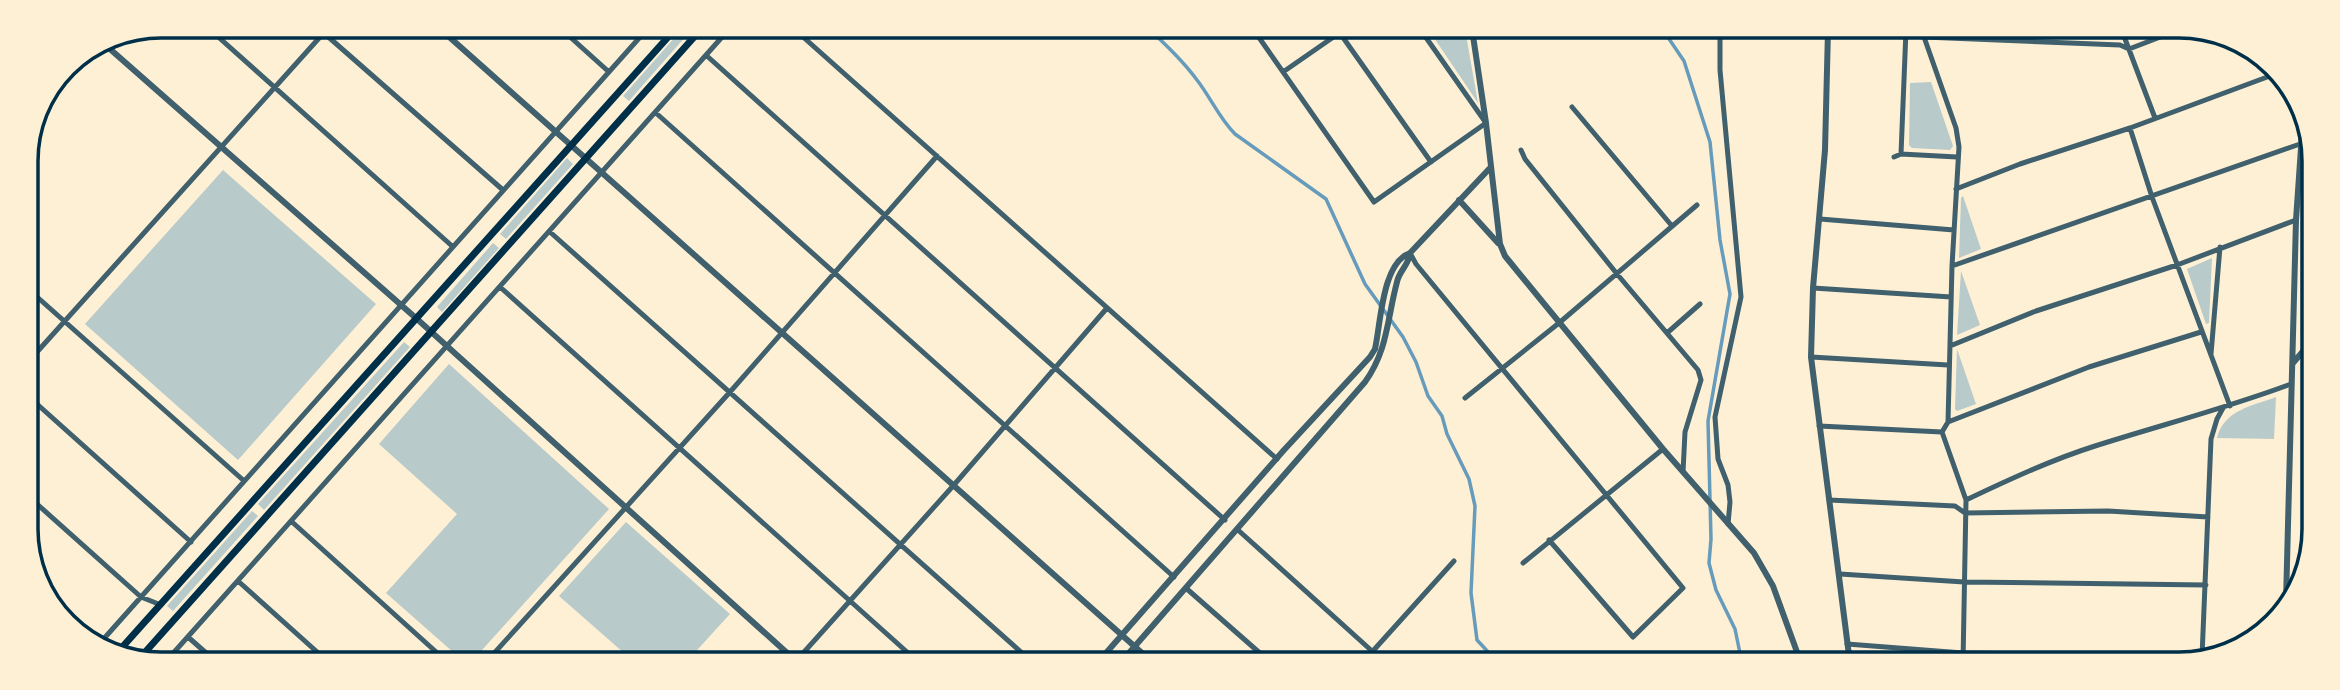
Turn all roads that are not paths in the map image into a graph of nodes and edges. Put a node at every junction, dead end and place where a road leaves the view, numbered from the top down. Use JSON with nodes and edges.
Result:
{"nodes":[{"id":1,"x":219,"y":38,"type":"edge"},
{"id":2,"x":319,"y":38,"type":"edge"},
{"id":3,"x":330,"y":38,"type":"edge"},
{"id":4,"x":450,"y":38,"type":"edge"},
{"id":5,"x":571,"y":38,"type":"edge"},
{"id":6,"x":639,"y":38,"type":"edge"},
{"id":7,"x":667,"y":38,"type":"edge"},
{"id":8,"x":693,"y":38,"type":"edge"},
{"id":9,"x":722,"y":38,"type":"edge"},
{"id":10,"x":804,"y":38,"type":"edge"},
{"id":11,"x":1259,"y":38,"type":"edge"},
{"id":12,"x":1329,"y":38,"type":"edge"},
{"id":13,"x":1346,"y":38,"type":"edge"},
{"id":14,"x":1426,"y":38,"type":"edge"},
{"id":15,"x":1473,"y":38,"type":"edge"},
{"id":16,"x":1720,"y":38,"type":"edge"},
{"id":17,"x":1828,"y":38,"type":"edge"},
{"id":18,"x":1905,"y":38,"type":"edge"},
{"id":19,"x":1924,"y":38,"type":"edge"},
{"id":20,"x":1948,"y":38,"type":"edge"},
{"id":21,"x":2125,"y":38,"type":"edge"},
{"id":22,"x":2158,"y":38,"type":"edge"},
{"id":23,"x":2129,"y":49,"type":"junction"},
{"id":24,"x":111,"y":50,"type":"edge"},
{"id":25,"x":707,"y":56,"type":"junction"},
{"id":26,"x":609,"y":72,"type":"junction"},
{"id":27,"x":1283,"y":72,"type":"junction"},
{"id":28,"x":2268,"y":76,"type":"edge"},
{"id":29,"x":274,"y":87,"type":"junction"},
{"id":30,"x":1572,"y":107,"type":"dead end"},
{"id":31,"x":656,"y":113,"type":"junction"},
{"id":32,"x":2155,"y":118,"type":"junction"},
{"id":33,"x":1486,"y":124,"type":"junction"},
{"id":34,"x":2130,"y":128,"type":"junction"},
{"id":35,"x":556,"y":131,"type":"junction"},
{"id":36,"x":2300,"y":144,"type":"joint"},
{"id":37,"x":573,"y":145,"type":"junction"},
{"id":38,"x":221,"y":148,"type":"junction"},
{"id":39,"x":1521,"y":150,"type":"dead end"},
{"id":40,"x":1901,"y":154,"type":"junction"},
{"id":41,"x":937,"y":156,"type":"junction"},
{"id":42,"x":1894,"y":157,"type":"dead end"},
{"id":43,"x":1957,"y":157,"type":"junction"},
{"id":44,"x":587,"y":158,"type":"junction"},
{"id":45,"x":1431,"y":162,"type":"junction"},
{"id":46,"x":1490,"y":168,"type":"junction"},
{"id":47,"x":603,"y":173,"type":"junction"},
{"id":48,"x":1956,"y":189,"type":"junction"},
{"id":49,"x":503,"y":190,"type":"junction"},
{"id":50,"x":2152,"y":197,"type":"junction"},
{"id":51,"x":1459,"y":200,"type":"junction"},
{"id":52,"x":1696,"y":205,"type":"dead end"},
{"id":53,"x":885,"y":217,"type":"junction"},
{"id":54,"x":1820,"y":219,"type":"junction"},
{"id":55,"x":2296,"y":220,"type":"junction"},
{"id":56,"x":1672,"y":226,"type":"junction"},
{"id":57,"x":1954,"y":230,"type":"junction"},
{"id":58,"x":550,"y":232,"type":"junction"},
{"id":59,"x":1500,"y":244,"type":"junction"},
{"id":60,"x":452,"y":246,"type":"junction"},
{"id":61,"x":2220,"y":247,"type":"junction"},
{"id":62,"x":1410,"y":253,"type":"junction"},
{"id":63,"x":2177,"y":265,"type":"junction"},
{"id":64,"x":1952,"y":267,"type":"junction"},
{"id":65,"x":835,"y":273,"type":"junction"},
{"id":66,"x":1617,"y":274,"type":"junction"},
{"id":67,"x":500,"y":287,"type":"junction"},
{"id":68,"x":1813,"y":288,"type":"junction"},
{"id":69,"x":1951,"y":297,"type":"junction"},
{"id":70,"x":39,"y":298,"type":"edge"},
{"id":71,"x":400,"y":304,"type":"junction"},
{"id":72,"x":1700,"y":304,"type":"dead end"},
{"id":73,"x":1107,"y":308,"type":"junction"},
{"id":74,"x":417,"y":319,"type":"junction"},
{"id":75,"x":65,"y":321,"type":"junction"},
{"id":76,"x":1559,"y":323,"type":"junction"},
{"id":77,"x":431,"y":332,"type":"junction"},
{"id":78,"x":2201,"y":332,"type":"junction"},
{"id":79,"x":782,"y":333,"type":"junction"},
{"id":80,"x":1667,"y":333,"type":"junction"},
{"id":81,"x":447,"y":346,"type":"junction"},
{"id":82,"x":1950,"y":346,"type":"junction"},
{"id":83,"x":38,"y":350,"type":"edge"},
{"id":84,"x":2302,"y":352,"type":"edge"},
{"id":85,"x":1811,"y":357,"type":"junction"},
{"id":86,"x":2210,"y":357,"type":"junction"},
{"id":87,"x":2293,"y":363,"type":"junction"},
{"id":88,"x":1948,"y":365,"type":"junction"},
{"id":89,"x":1054,"y":368,"type":"junction"},
{"id":90,"x":1502,"y":369,"type":"junction"},
{"id":91,"x":2291,"y":384,"type":"junction"},
{"id":92,"x":730,"y":392,"type":"junction"},
{"id":93,"x":1465,"y":398,"type":"dead end"},
{"id":94,"x":38,"y":405,"type":"edge"},
{"id":95,"x":2230,"y":406,"type":"junction"},
{"id":96,"x":2223,"y":408,"type":"junction"},
{"id":97,"x":1948,"y":422,"type":"junction"},
{"id":98,"x":1005,"y":425,"type":"junction"},
{"id":99,"x":1819,"y":426,"type":"junction"},
{"id":100,"x":1942,"y":432,"type":"junction"},
{"id":101,"x":678,"y":447,"type":"junction"},
{"id":102,"x":1663,"y":449,"type":"junction"},
{"id":103,"x":1277,"y":459,"type":"junction"},
{"id":104,"x":1683,"y":472,"type":"junction"},
{"id":105,"x":243,"y":480,"type":"junction"},
{"id":106,"x":953,"y":486,"type":"junction"},
{"id":107,"x":1606,"y":496,"type":"junction"},
{"id":108,"x":1829,"y":500,"type":"junction"},
{"id":109,"x":1966,"y":500,"type":"junction"},
{"id":110,"x":38,"y":504,"type":"edge"},
{"id":111,"x":624,"y":508,"type":"junction"},
{"id":112,"x":1965,"y":513,"type":"junction"},
{"id":113,"x":2207,"y":517,"type":"junction"},
{"id":114,"x":1224,"y":520,"type":"junction"},
{"id":115,"x":291,"y":521,"type":"junction"},
{"id":116,"x":1728,"y":524,"type":"junction"},
{"id":117,"x":1238,"y":530,"type":"junction"},
{"id":118,"x":1549,"y":540,"type":"junction"},
{"id":119,"x":191,"y":542,"type":"junction"},
{"id":120,"x":901,"y":545,"type":"junction"},
{"id":121,"x":1454,"y":561,"type":"dead end"},
{"id":122,"x":1524,"y":563,"type":"dead end"},
{"id":123,"x":1840,"y":574,"type":"junction"},
{"id":124,"x":1174,"y":577,"type":"junction"},
{"id":125,"x":238,"y":581,"type":"junction"},
{"id":126,"x":1964,"y":582,"type":"junction"},
{"id":127,"x":2206,"y":585,"type":"junction"},
{"id":128,"x":2286,"y":587,"type":"edge"},
{"id":129,"x":1187,"y":589,"type":"junction"},
{"id":130,"x":141,"y":597,"type":"junction"},
{"id":131,"x":851,"y":601,"type":"junction"},
{"id":132,"x":161,"y":605,"type":"junction"},
{"id":133,"x":1122,"y":636,"type":"junction"},
{"id":134,"x":188,"y":637,"type":"junction"},
{"id":135,"x":105,"y":638,"type":"edge"},
{"id":136,"x":1847,"y":644,"type":"junction"},
{"id":137,"x":124,"y":645,"type":"edge"},
{"id":138,"x":1135,"y":647,"type":"junction"},
{"id":139,"x":2202,"y":649,"type":"edge"},
{"id":140,"x":147,"y":650,"type":"edge"},
{"id":141,"x":1258,"y":651,"type":"edge"},
{"id":142,"x":1797,"y":651,"type":"edge"},
{"id":143,"x":1848,"y":651,"type":"edge"},
{"id":144,"x":1939,"y":651,"type":"edge"},
{"id":145,"x":1963,"y":651,"type":"edge"},
{"id":146,"x":174,"y":652,"type":"edge"},
{"id":147,"x":205,"y":652,"type":"edge"},
{"id":148,"x":317,"y":652,"type":"edge"},
{"id":149,"x":437,"y":652,"type":"edge"},
{"id":150,"x":495,"y":652,"type":"edge"},
{"id":151,"x":786,"y":652,"type":"edge"},
{"id":152,"x":805,"y":652,"type":"edge"},
{"id":153,"x":907,"y":652,"type":"edge"},
{"id":154,"x":1020,"y":652,"type":"edge"},
{"id":155,"x":1108,"y":652,"type":"edge"},
{"id":156,"x":1131,"y":652,"type":"edge"},
{"id":157,"x":1140,"y":652,"type":"edge"},
{"id":158,"x":1373,"y":652,"type":"joint"}],
"edges":[{"from":1,"to":29,"type":"street"},
{"from":2,"to":29,"type":"street"},
{"from":3,"to":49,"type":"street"},
{"from":4,"to":35,"type":"street"},
{"from":5,"to":26,"type":"street"},
{"from":6,"to":26,"type":"street"},
{"from":7,"to":37,"type":"main road"},
{"from":8,"to":44,"type":"main road"},
{"from":9,"to":25,"type":"street"},
{"from":10,"to":41,"type":"street"},
{"from":11,"to":27,"type":"street"},
{"from":12,"to":27,"type":"street"},
{"from":13,"to":45,"type":"street"},
{"from":14,"to":33,"type":"street"},
{"from":15,"to":33,"type":"street"},
{"from":16,"to":116,"type":"street"},
{"from":17,"to":54,"type":"street"},
{"from":18,"to":40,"type":"street"},
{"from":19,"to":43,"type":"street"},
{"from":20,"to":23,"type":"street"},
{"from":21,"to":23,"type":"street"},
{"from":22,"to":23,"type":"street"},
{"from":23,"to":32,"type":"street"},
{"from":24,"to":38,"type":"street"},
{"from":25,"to":31,"type":"street"},
{"from":25,"to":53,"type":"street"},
{"from":26,"to":35,"type":"street"},
{"from":27,"to":45,"type":"street"},
{"from":28,"to":32,"type":"street"},
{"from":29,"to":38,"type":"street"},
{"from":29,"to":60,"type":"street"},
{"from":30,"to":56,"type":"street"},
{"from":31,"to":47,"type":"street"},
{"from":31,"to":65,"type":"street"},
{"from":32,"to":34,"type":"street"},
{"from":33,"to":45,"type":"street"},
{"from":33,"to":46,"type":"street"},
{"from":34,"to":48,"type":"street"},
{"from":34,"to":50,"type":"street"},
{"from":35,"to":37,"type":"street"},
{"from":35,"to":49,"type":"street"},
{"from":36,"to":50,"type":"street"},
{"from":36,"to":55,"type":"street"},
{"from":37,"to":44,"type":"street"},
{"from":37,"to":74,"type":"main road"},
{"from":38,"to":71,"type":"street"},
{"from":38,"to":75,"type":"street"},
{"from":39,"to":66,"type":"street"},
{"from":40,"to":42,"type":"street"},
{"from":40,"to":43,"type":"street"},
{"from":41,"to":53,"type":"street"},
{"from":41,"to":73,"type":"street"},
{"from":43,"to":48,"type":"street"},
{"from":44,"to":47,"type":"street"},
{"from":44,"to":77,"type":"main road"},
{"from":46,"to":51,"type":"street"},
{"from":46,"to":59,"type":"street"},
{"from":47,"to":58,"type":"street"},
{"from":47,"to":79,"type":"street"},
{"from":48,"to":57,"type":"street"},
{"from":49,"to":60,"type":"street"},
{"from":50,"to":63,"type":"street"},
{"from":50,"to":64,"type":"street"},
{"from":51,"to":59,"type":"street"},
{"from":51,"to":62,"type":"street"},
{"from":52,"to":56,"type":"street"},
{"from":53,"to":65,"type":"street"},
{"from":53,"to":89,"type":"street"},
{"from":54,"to":57,"type":"street"},
{"from":54,"to":68,"type":"street"},
{"from":55,"to":61,"type":"street"},
{"from":55,"to":87,"type":"street"},
{"from":56,"to":66,"type":"street"},
{"from":57,"to":64,"type":"street"},
{"from":58,"to":67,"type":"street"},
{"from":58,"to":92,"type":"street"},
{"from":59,"to":76,"type":"street"},
{"from":60,"to":71,"type":"street"},
{"from":61,"to":63,"type":"street"},
{"from":61,"to":86,"type":"street"},
{"from":62,"to":90,"type":"street"},
{"from":62,"to":103,"type":"street"},
{"from":62,"to":117,"type":"street"},
{"from":63,"to":78,"type":"street"},
{"from":63,"to":82,"type":"street"},
{"from":64,"to":69,"type":"street"},
{"from":65,"to":79,"type":"street"},
{"from":65,"to":98,"type":"street"},
{"from":66,"to":76,"type":"street"},
{"from":66,"to":80,"type":"street"},
{"from":67,"to":81,"type":"street"},
{"from":67,"to":101,"type":"street"},
{"from":68,"to":69,"type":"street"},
{"from":68,"to":85,"type":"street"},
{"from":69,"to":82,"type":"street"},
{"from":70,"to":75,"type":"street"},
{"from":71,"to":74,"type":"street"},
{"from":71,"to":105,"type":"street"},
{"from":72,"to":80,"type":"street"},
{"from":73,"to":89,"type":"street"},
{"from":73,"to":103,"type":"street"},
{"from":74,"to":77,"type":"street"},
{"from":74,"to":132,"type":"main road"},
{"from":75,"to":83,"type":"street"},
{"from":75,"to":105,"type":"street"},
{"from":76,"to":90,"type":"street"},
{"from":76,"to":102,"type":"street"},
{"from":77,"to":81,"type":"street"},
{"from":77,"to":140,"type":"main road"},
{"from":78,"to":86,"type":"street"},
{"from":78,"to":97,"type":"street"},
{"from":79,"to":92,"type":"street"},
{"from":79,"to":106,"type":"street"},
{"from":80,"to":104,"type":"street"},
{"from":81,"to":111,"type":"street"},
{"from":81,"to":115,"type":"street"},
{"from":82,"to":88,"type":"street"},
{"from":84,"to":87,"type":"street"},
{"from":85,"to":88,"type":"street"},
{"from":85,"to":99,"type":"street"},
{"from":86,"to":95,"type":"street"},
{"from":87,"to":91,"type":"street"},
{"from":88,"to":97,"type":"street"},
{"from":89,"to":98,"type":"street"},
{"from":89,"to":114,"type":"street"},
{"from":90,"to":93,"type":"street"},
{"from":90,"to":107,"type":"street"},
{"from":91,"to":95,"type":"street"},
{"from":91,"to":128,"type":"street"},
{"from":92,"to":101,"type":"street"},
{"from":92,"to":120,"type":"street"},
{"from":94,"to":119,"type":"street"},
{"from":95,"to":96,"type":"street"},
{"from":96,"to":109,"type":"street"},
{"from":96,"to":113,"type":"street"},
{"from":97,"to":100,"type":"street"},
{"from":98,"to":106,"type":"street"},
{"from":98,"to":124,"type":"street"},
{"from":99,"to":100,"type":"street"},
{"from":99,"to":108,"type":"street"},
{"from":100,"to":109,"type":"street"},
{"from":101,"to":111,"type":"street"},
{"from":101,"to":131,"type":"street"},
{"from":102,"to":104,"type":"street"},
{"from":102,"to":107,"type":"street"},
{"from":103,"to":114,"type":"street"},
{"from":104,"to":116,"type":"street"},
{"from":105,"to":119,"type":"street"},
{"from":106,"to":120,"type":"street"},
{"from":106,"to":133,"type":"street"},
{"from":107,"to":118,"type":"street"},
{"from":107,"to":118,"type":"street"},
{"from":108,"to":112,"type":"street"},
{"from":108,"to":123,"type":"street"},
{"from":109,"to":112,"type":"street"},
{"from":110,"to":130,"type":"street"},
{"from":111,"to":150,"type":"street"},
{"from":111,"to":151,"type":"street"},
{"from":112,"to":113,"type":"street"},
{"from":112,"to":126,"type":"street"},
{"from":113,"to":127,"type":"street"},
{"from":114,"to":124,"type":"street"},
{"from":115,"to":125,"type":"street"},
{"from":115,"to":149,"type":"street"},
{"from":116,"to":142,"type":"street"},
{"from":117,"to":129,"type":"street"},
{"from":117,"to":158,"type":"street"},
{"from":118,"to":122,"type":"street"},
{"from":119,"to":130,"type":"street"},
{"from":120,"to":131,"type":"street"},
{"from":120,"to":154,"type":"street"},
{"from":121,"to":158,"type":"street"},
{"from":123,"to":126,"type":"street"},
{"from":123,"to":136,"type":"street"},
{"from":124,"to":133,"type":"street"},
{"from":125,"to":134,"type":"street"},
{"from":125,"to":148,"type":"street"},
{"from":126,"to":127,"type":"street"},
{"from":126,"to":145,"type":"street"},
{"from":127,"to":139,"type":"street"},
{"from":129,"to":138,"type":"street"},
{"from":129,"to":141,"type":"street"},
{"from":130,"to":132,"type":"street"},
{"from":130,"to":135,"type":"street"},
{"from":131,"to":152,"type":"street"},
{"from":131,"to":153,"type":"street"},
{"from":132,"to":137,"type":"main road"},
{"from":133,"to":138,"type":"street"},
{"from":133,"to":155,"type":"street"},
{"from":134,"to":146,"type":"street"},
{"from":134,"to":147,"type":"street"},
{"from":136,"to":143,"type":"street"},
{"from":136,"to":144,"type":"street"},
{"from":138,"to":156,"type":"street"},
{"from":138,"to":157,"type":"street"}]}
